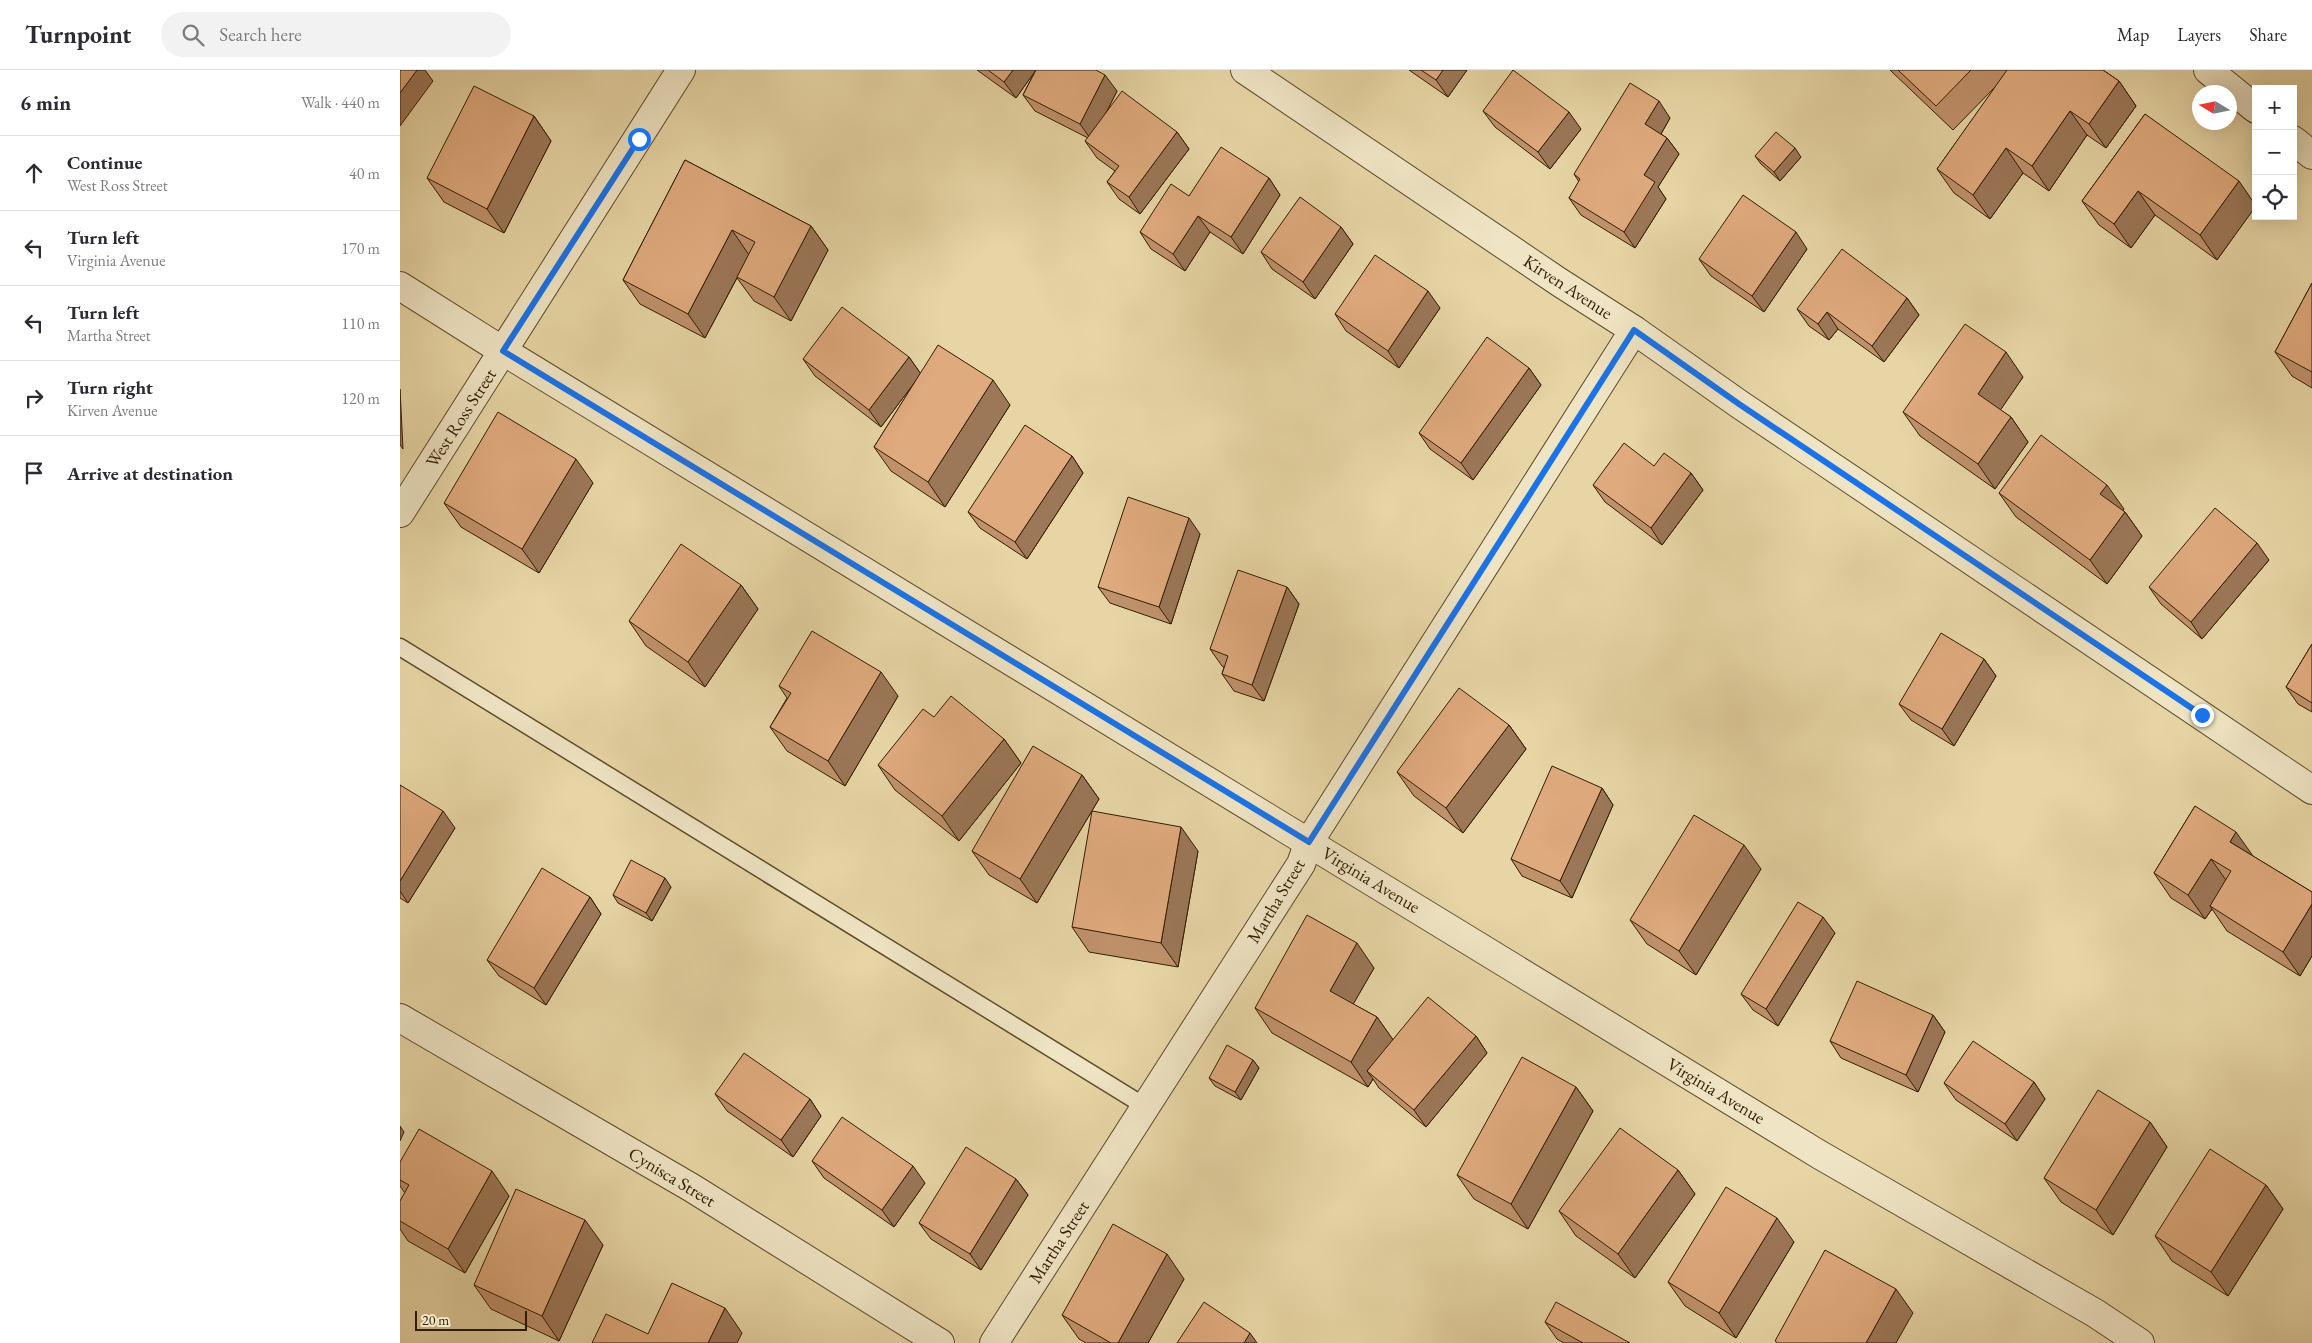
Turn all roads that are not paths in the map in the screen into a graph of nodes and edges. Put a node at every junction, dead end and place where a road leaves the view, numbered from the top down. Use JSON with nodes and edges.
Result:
{"nodes":[{"id":1,"x":681,"y":70,"type":"edge"},
{"id":2,"x":1245,"y":70,"type":"edge"},
{"id":3,"x":2208,"y":70,"type":"edge"},
{"id":4,"x":2252,"y":106,"type":"edge"},
{"id":5,"x":2297,"y":143,"type":"edge"},
{"id":6,"x":2312,"y":155,"type":"edge"},
{"id":7,"x":400,"y":286,"type":"edge"},
{"id":8,"x":1634,"y":330,"type":"junction"},
{"id":9,"x":503,"y":351,"type":"junction"},
{"id":10,"x":400,"y":513,"type":"edge"},
{"id":11,"x":400,"y":647,"type":"edge"},
{"id":12,"x":2312,"y":790,"type":"edge"},
{"id":13,"x":1309,"y":842,"type":"junction"},
{"id":14,"x":400,"y":1018,"type":"edge"},
{"id":15,"x":1146,"y":1107,"type":"junction"},
{"id":16,"x":940,"y":1343,"type":"edge"},
{"id":17,"x":994,"y":1343,"type":"edge"},
{"id":18,"x":2140,"y":1343,"type":"edge"}],
"edges":[{"from":1,"to":9,"type":"street","name":"West Ross Street"},
{"from":2,"to":8,"type":"street","name":"Kirven Avenue"},
{"from":3,"to":4,"type":"street"},
{"from":5,"to":6,"type":"street"},
{"from":7,"to":9,"type":"street","name":"Virginia Avenue"},
{"from":8,"to":12,"type":"street","name":"Kirven Avenue"},
{"from":8,"to":13,"type":"street","name":"Martha Street"},
{"from":9,"to":10,"type":"street","name":"West Ross Street"},
{"from":9,"to":13,"type":"street","name":"Virginia Avenue"},
{"from":11,"to":15,"type":"lane"},
{"from":13,"to":15,"type":"street","name":"Martha Street"},
{"from":13,"to":18,"type":"street","name":"Virginia Avenue"},
{"from":14,"to":16,"type":"street","name":"Cynisca Street"},
{"from":15,"to":17,"type":"street","name":"Martha Street"}]}
